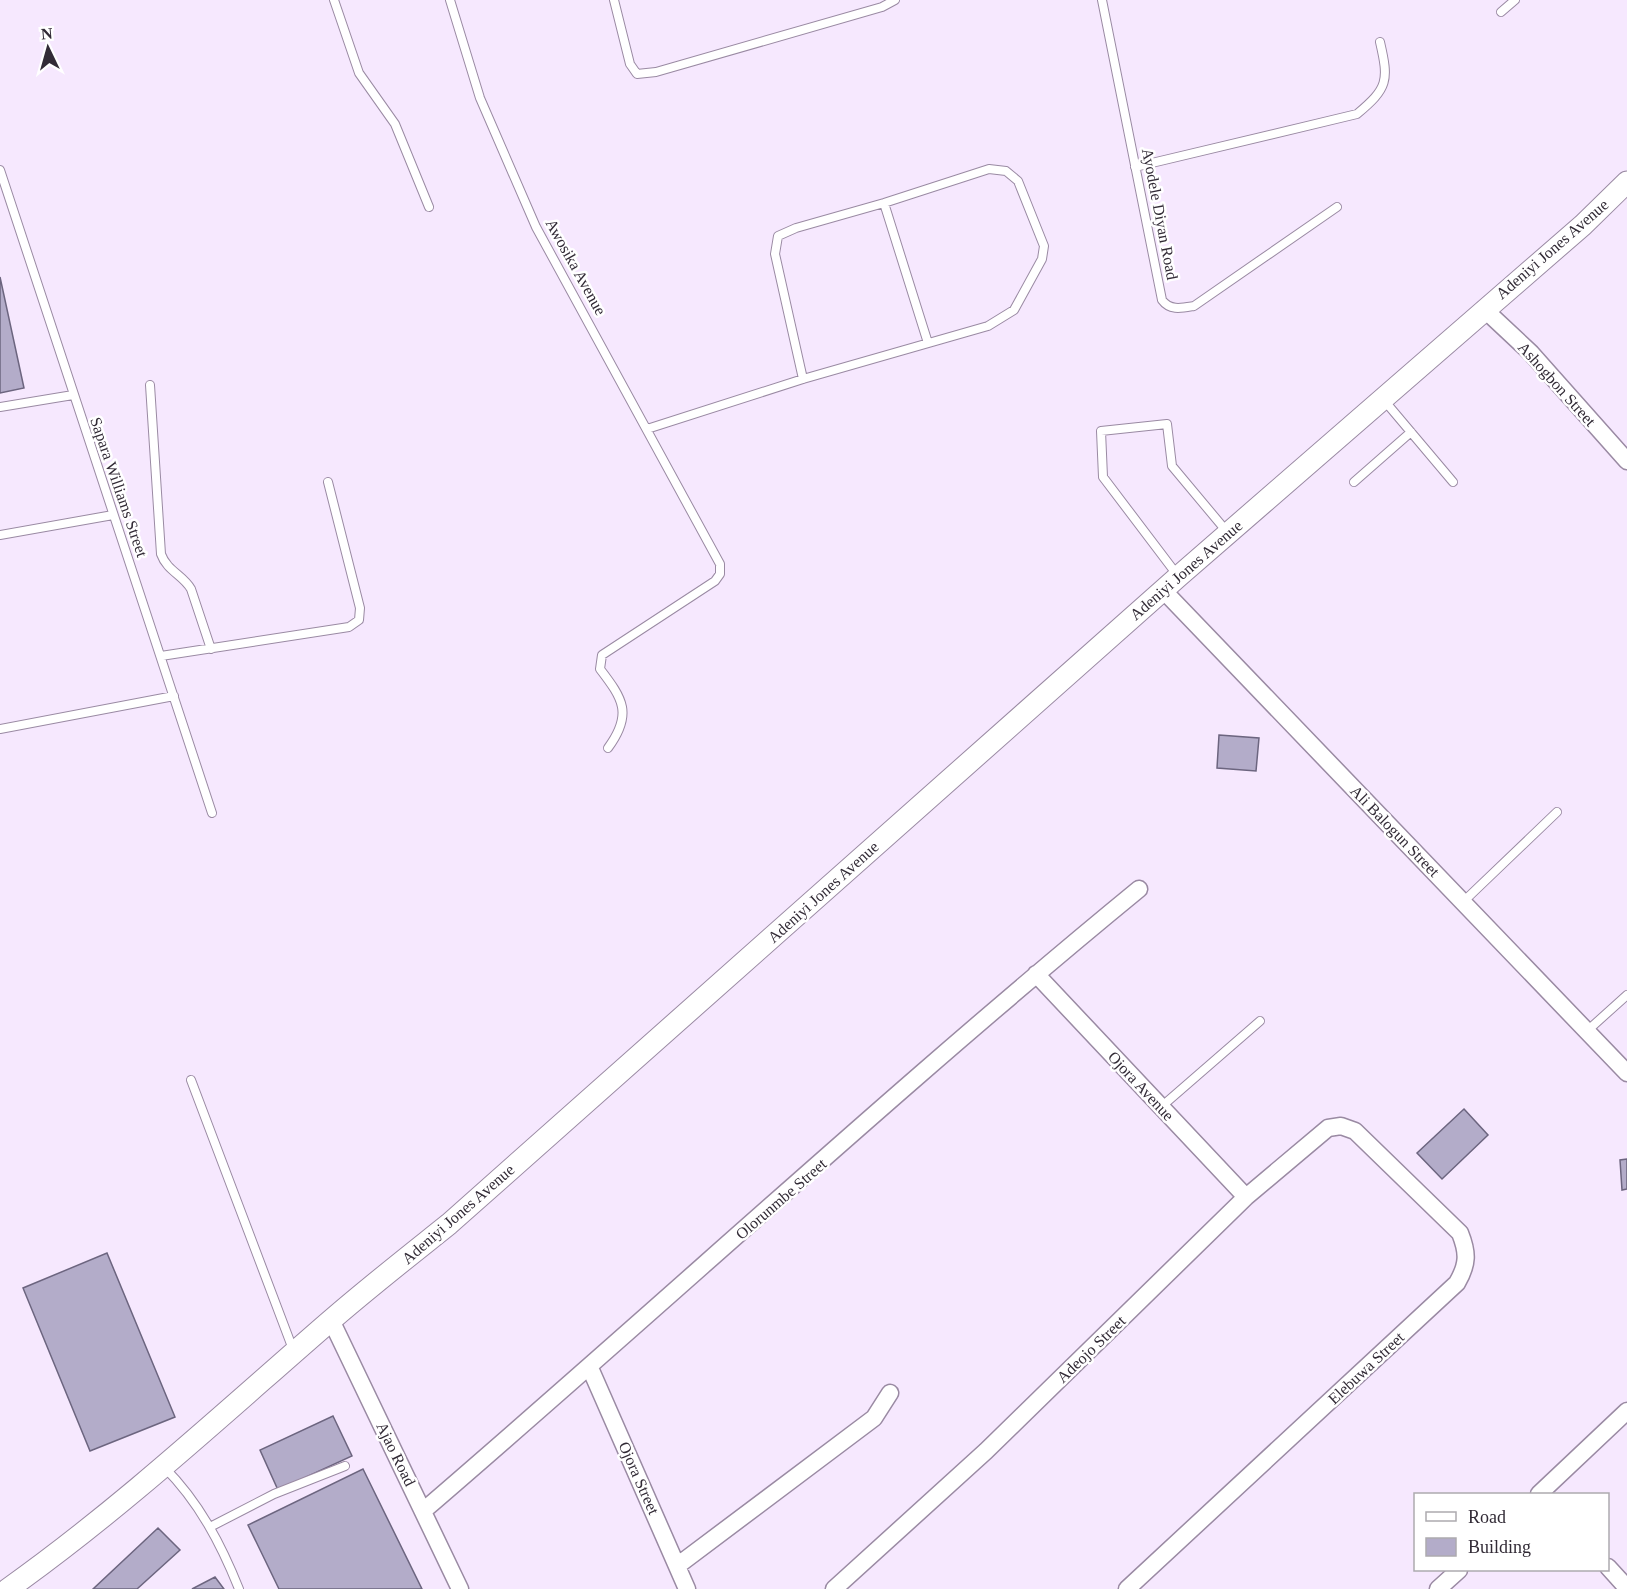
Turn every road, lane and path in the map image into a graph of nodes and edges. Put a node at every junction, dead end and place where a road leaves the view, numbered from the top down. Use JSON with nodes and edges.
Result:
{"nodes":[{"id":1,"x":334,"y":0,"type":"edge"},
{"id":2,"x":450,"y":0,"type":"edge"},
{"id":3,"x":614,"y":0,"type":"edge"},
{"id":4,"x":895,"y":0,"type":"edge"},
{"id":5,"x":1102,"y":0,"type":"edge"},
{"id":6,"x":1515,"y":0,"type":"edge"},
{"id":7,"x":1501,"y":12,"type":"dead end"},
{"id":8,"x":1380,"y":42,"type":"dead end"},
{"id":9,"x":1135,"y":167,"type":"junction"},
{"id":10,"x":0,"y":170,"type":"edge"},
{"id":11,"x":1627,"y":182,"type":"edge"},
{"id":12,"x":884,"y":204,"type":"junction"},
{"id":13,"x":429,"y":207,"type":"dead end"},
{"id":14,"x":1337,"y":207,"type":"dead end"},
{"id":15,"x":1484,"y":309,"type":"junction"},
{"id":16,"x":928,"y":344,"type":"junction"},
{"id":17,"x":803,"y":379,"type":"junction"},
{"id":18,"x":150,"y":385,"type":"dead end"},
{"id":19,"x":73,"y":395,"type":"junction"},
{"id":20,"x":1383,"y":398,"type":"junction"},
{"id":21,"x":0,"y":406,"type":"edge"},
{"id":22,"x":648,"y":429,"type":"junction"},
{"id":23,"x":1411,"y":432,"type":"junction"},
{"id":24,"x":1627,"y":461,"type":"edge"},
{"id":25,"x":328,"y":482,"type":"dead end"},
{"id":26,"x":1354,"y":482,"type":"dead end"},
{"id":27,"x":1453,"y":482,"type":"dead end"},
{"id":28,"x":113,"y":515,"type":"junction"},
{"id":29,"x":1228,"y":533,"type":"junction"},
{"id":30,"x":0,"y":535,"type":"edge"},
{"id":31,"x":1179,"y":576,"type":"junction"},
{"id":32,"x":1162,"y":590,"type":"junction"},
{"id":33,"x":211,"y":649,"type":"junction"},
{"id":34,"x":160,"y":656,"type":"junction"},
{"id":35,"x":174,"y":696,"type":"junction"},
{"id":36,"x":0,"y":729,"type":"edge"},
{"id":37,"x":608,"y":748,"type":"dead end"},
{"id":38,"x":1557,"y":812,"type":"dead end"},
{"id":39,"x":212,"y":813,"type":"dead end"},
{"id":40,"x":1139,"y":889,"type":"dead end"},
{"id":41,"x":1463,"y":902,"type":"junction"},
{"id":42,"x":1036,"y":974,"type":"junction"},
{"id":43,"x":1627,"y":995,"type":"edge"},
{"id":44,"x":1260,"y":1021,"type":"dead end"},
{"id":45,"x":1587,"y":1031,"type":"junction"},
{"id":46,"x":1627,"y":1073,"type":"edge"},
{"id":47,"x":191,"y":1080,"type":"dead end"},
{"id":48,"x":1161,"y":1107,"type":"junction"},
{"id":49,"x":1355,"y":1131,"type":"joint"},
{"id":50,"x":1246,"y":1197,"type":"junction"},
{"id":51,"x":331,"y":1320,"type":"junction"},
{"id":52,"x":295,"y":1352,"type":"junction"},
{"id":53,"x":590,"y":1368,"type":"junction"},
{"id":54,"x":890,"y":1393,"type":"dead end"},
{"id":55,"x":1627,"y":1411,"type":"edge"},
{"id":56,"x":345,"y":1466,"type":"dead end"},
{"id":57,"x":164,"y":1467,"type":"junction"},
{"id":58,"x":1540,"y":1493,"type":"edge"},
{"id":59,"x":423,"y":1511,"type":"junction"},
{"id":60,"x":210,"y":1527,"type":"junction"},
{"id":61,"x":677,"y":1566,"type":"junction"},
{"id":62,"x":1609,"y":1568,"type":"edge"},
{"id":63,"x":1457,"y":1571,"type":"edge"},
{"id":64,"x":1627,"y":1588,"type":"edge"},
{"id":65,"x":8,"y":1589,"type":"edge"},
{"id":66,"x":239,"y":1589,"type":"edge"},
{"id":67,"x":460,"y":1589,"type":"edge"},
{"id":68,"x":687,"y":1589,"type":"edge"},
{"id":69,"x":834,"y":1589,"type":"edge"},
{"id":70,"x":1127,"y":1589,"type":"edge"},
{"id":71,"x":1438,"y":1589,"type":"edge"}],
"edges":[{"from":1,"to":13,"type":"lane"},
{"from":2,"to":22,"type":"lane","name":"Awosika Avenue"},
{"from":3,"to":4,"type":"lane"},
{"from":5,"to":9,"type":"lane","name":"Ayodele Diyan Road"},
{"from":6,"to":7,"type":"lane"},
{"from":8,"to":9,"type":"lane"},
{"from":9,"to":14,"type":"lane","name":"Ayodele Diyan Road"},
{"from":10,"to":19,"type":"lane","name":"Sapara Williams Street"},
{"from":11,"to":15,"type":"street","name":"Adeniyi Jones Avenue"},
{"from":12,"to":16,"type":"lane"},
{"from":12,"to":16,"type":"lane"},
{"from":12,"to":17,"type":"lane"},
{"from":15,"to":20,"type":"street","name":"Adeniyi Jones Avenue"},
{"from":15,"to":24,"type":"street","name":"Ashogbon Street"},
{"from":16,"to":17,"type":"lane"},
{"from":17,"to":22,"type":"lane"},
{"from":18,"to":33,"type":"lane"},
{"from":19,"to":21,"type":"lane"},
{"from":19,"to":28,"type":"lane","name":"Sapara Williams Street"},
{"from":20,"to":23,"type":"lane"},
{"from":20,"to":29,"type":"street","name":"Adeniyi Jones Avenue"},
{"from":22,"to":37,"type":"lane","name":"Awosika Avenue"},
{"from":23,"to":26,"type":"lane"},
{"from":23,"to":27,"type":"lane"},
{"from":25,"to":33,"type":"lane"},
{"from":28,"to":30,"type":"lane"},
{"from":28,"to":34,"type":"lane","name":"Sapara Williams Street"},
{"from":29,"to":31,"type":"street","name":"Adeniyi Jones Avenue"},
{"from":29,"to":31,"type":"lane"},
{"from":31,"to":32,"type":"street","name":"Adeniyi Jones Avenue"},
{"from":32,"to":41,"type":"street","name":"Ali Balogun Street"},
{"from":32,"to":51,"type":"street","name":"Adeniyi Jones Avenue"},
{"from":33,"to":34,"type":"lane"},
{"from":34,"to":35,"type":"lane","name":"Sapara Williams Street"},
{"from":35,"to":36,"type":"lane"},
{"from":35,"to":39,"type":"lane","name":"Sapara Williams Street"},
{"from":38,"to":41,"type":"lane"},
{"from":40,"to":42,"type":"street","name":"Olorunmbe Street"},
{"from":41,"to":45,"type":"street","name":"Ali Balogun Street"},
{"from":42,"to":48,"type":"street","name":"Ojora Avenue"},
{"from":42,"to":53,"type":"street","name":"Olorunmbe Street"},
{"from":43,"to":45,"type":"lane"},
{"from":44,"to":48,"type":"lane"},
{"from":45,"to":46,"type":"street","name":"Ali Balogun Street"},
{"from":47,"to":52,"type":"lane"},
{"from":48,"to":50,"type":"street","name":"Ojora Avenue"},
{"from":49,"to":50,"type":"street","name":"Adeojo Street"},
{"from":49,"to":70,"type":"street","name":"Elebuwa Street"},
{"from":50,"to":69,"type":"street","name":"Adeojo Street"},
{"from":51,"to":52,"type":"street","name":"Adeniyi Jones Avenue"},
{"from":51,"to":59,"type":"street","name":"Ajao Road"},
{"from":52,"to":57,"type":"street","name":"Adeniyi Jones Avenue"},
{"from":53,"to":59,"type":"street","name":"Olorunmbe Street"},
{"from":53,"to":61,"type":"street","name":"Ojora Street"},
{"from":54,"to":61,"type":"street"},
{"from":55,"to":58,"type":"street"},
{"from":56,"to":60,"type":"lane"},
{"from":57,"to":60,"type":"lane"},
{"from":57,"to":65,"type":"street","name":"Adeniyi Jones Avenue"},
{"from":59,"to":67,"type":"street","name":"Ajao Road"},
{"from":60,"to":66,"type":"lane"},
{"from":61,"to":68,"type":"street","name":"Ojora Street"},
{"from":62,"to":64,"type":"street"},
{"from":63,"to":71,"type":"street"}]}
